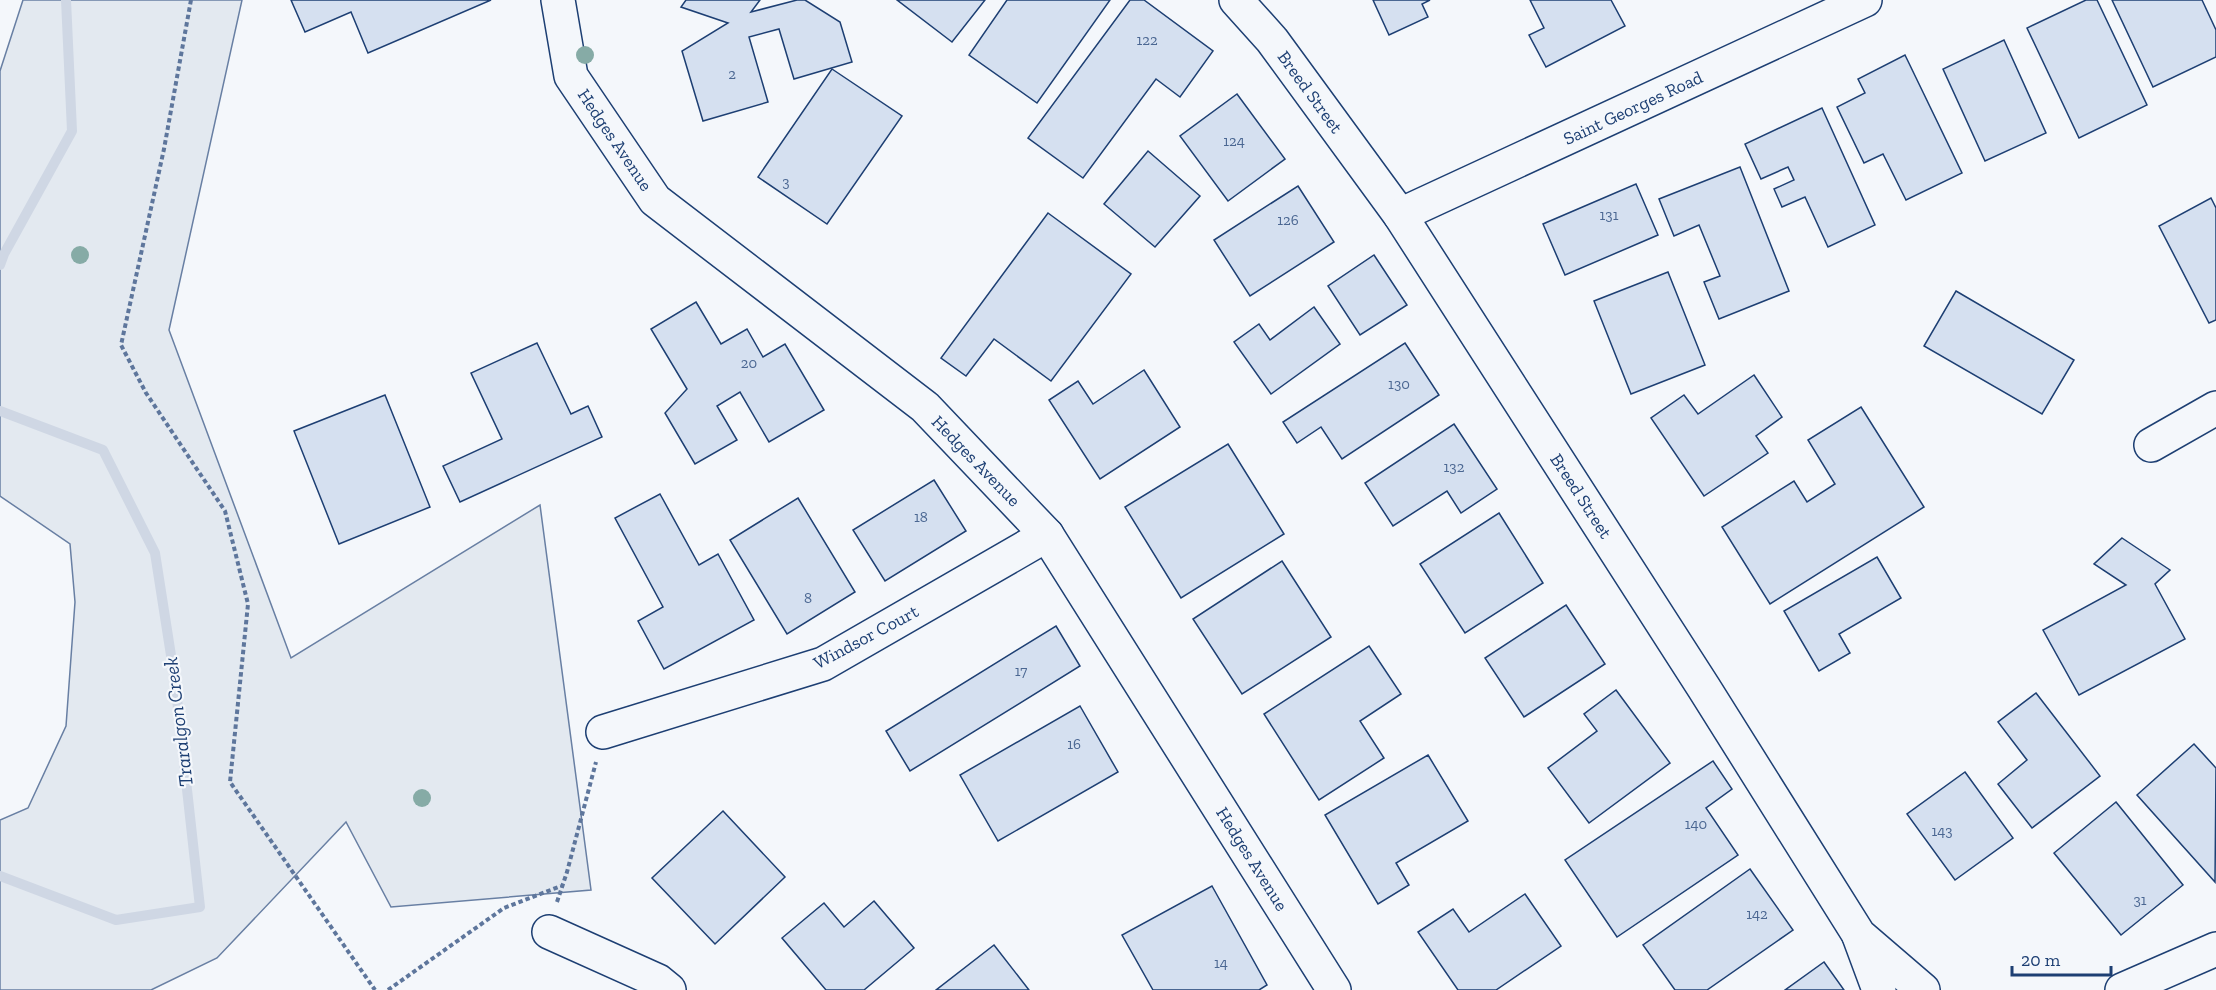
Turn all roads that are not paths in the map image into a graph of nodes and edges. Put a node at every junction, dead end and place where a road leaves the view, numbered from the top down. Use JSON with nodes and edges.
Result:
{"nodes":[{"id":1,"x":558,"y":0,"type":"edge"},
{"id":2,"x":1236,"y":0,"type":"edge"},
{"id":3,"x":1865,"y":0,"type":"edge"},
{"id":4,"x":1400,"y":215,"type":"junction"},
{"id":5,"x":2216,"y":408,"type":"edge"},
{"id":6,"x":2151,"y":445,"type":"dead end"},
{"id":7,"x":1047,"y":535,"type":"junction"},
{"id":8,"x":603,"y":732,"type":"road end"},
{"id":9,"x":549,"y":932,"type":"road end"},
{"id":10,"x":1859,"y":935,"type":"junction"},
{"id":11,"x":2216,"y":949,"type":"edge"},
{"id":12,"x":669,"y":990,"type":"edge"},
{"id":13,"x":1334,"y":990,"type":"edge"},
{"id":14,"x":1879,"y":990,"type":"edge"},
{"id":15,"x":1923,"y":990,"type":"edge"},
{"id":16,"x":2122,"y":990,"type":"edge"}],
"edges":[{"from":1,"to":7,"type":"street","name":"Hedges Avenue"},
{"from":2,"to":4,"type":"street","name":"Breed Street"},
{"from":3,"to":4,"type":"street","name":"Saint Georges Road"},
{"from":4,"to":10,"type":"street","name":"Breed Street"},
{"from":5,"to":6,"type":"street"},
{"from":7,"to":8,"type":"street","name":"Windsor Court"},
{"from":7,"to":13,"type":"street","name":"Hedges Avenue"},
{"from":9,"to":12,"type":"street"},
{"from":10,"to":14,"type":"street"},
{"from":10,"to":15,"type":"street","name":"Breed Street"},
{"from":11,"to":16,"type":"street"}]}
